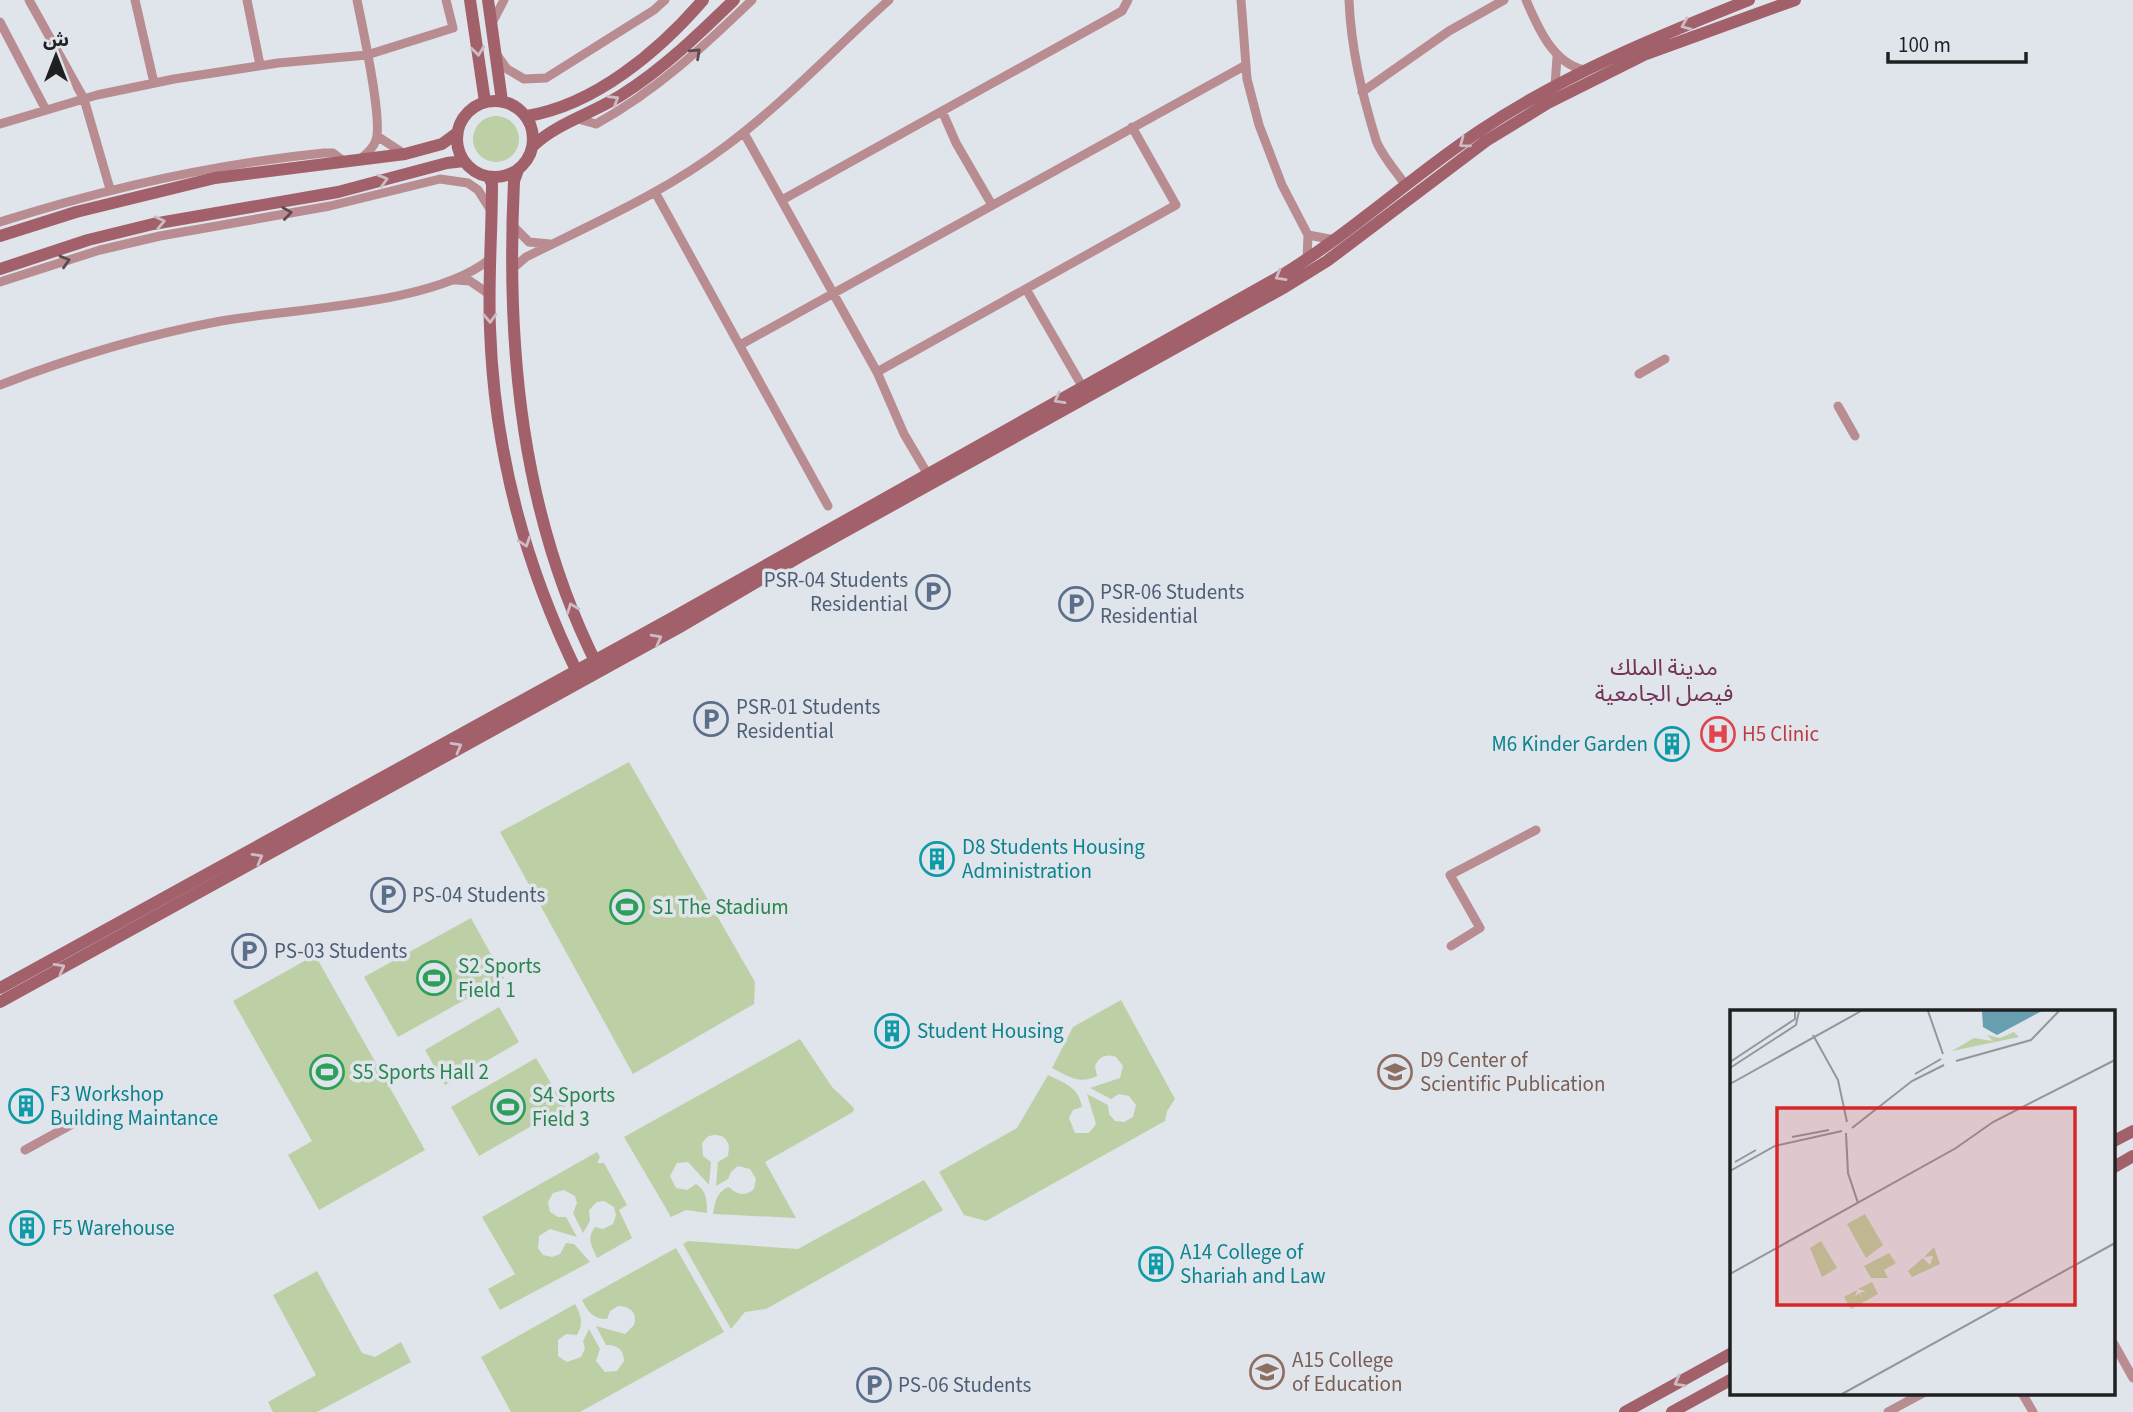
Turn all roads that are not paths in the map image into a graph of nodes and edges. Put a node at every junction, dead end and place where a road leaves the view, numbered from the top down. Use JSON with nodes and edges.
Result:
{"nodes":[{"id":1,"x":29,"y":0,"type":"edge"},
{"id":2,"x":135,"y":0,"type":"edge"},
{"id":3,"x":247,"y":0,"type":"edge"},
{"id":4,"x":357,"y":0,"type":"edge"},
{"id":5,"x":446,"y":0,"type":"edge"},
{"id":6,"x":470,"y":0,"type":"edge"},
{"id":7,"x":488,"y":0,"type":"edge"},
{"id":8,"x":503,"y":0,"type":"edge"},
{"id":9,"x":665,"y":0,"type":"edge"},
{"id":10,"x":703,"y":0,"type":"edge"},
{"id":11,"x":734,"y":0,"type":"edge"},
{"id":12,"x":752,"y":0,"type":"edge"},
{"id":13,"x":889,"y":0,"type":"edge"},
{"id":14,"x":1128,"y":0,"type":"edge"},
{"id":15,"x":1241,"y":0,"type":"edge"},
{"id":16,"x":1349,"y":0,"type":"edge"},
{"id":17,"x":1504,"y":0,"type":"edge"},
{"id":18,"x":1526,"y":0,"type":"edge"},
{"id":19,"x":1749,"y":0,"type":"edge"},
{"id":20,"x":1795,"y":0,"type":"edge"},
{"id":21,"x":0,"y":22,"type":"edge"},
{"id":22,"x":492,"y":25,"type":"junction"},
{"id":23,"x":495,"y":52,"type":"junction"},
{"id":24,"x":367,"y":55,"type":"junction"},
{"id":25,"x":1557,"y":57,"type":"junction"},
{"id":26,"x":260,"y":65,"type":"junction"},
{"id":27,"x":1246,"y":65,"type":"junction"},
{"id":28,"x":1584,"y":70,"type":"junction"},
{"id":29,"x":154,"y":83,"type":"junction"},
{"id":30,"x":1555,"y":86,"type":"junction"},
{"id":31,"x":1362,"y":92,"type":"junction"},
{"id":32,"x":84,"y":99,"type":"junction"},
{"id":33,"x":502,"y":101,"type":"junction"},
{"id":34,"x":485,"y":102,"type":"junction"},
{"id":35,"x":46,"y":110,"type":"junction"},
{"id":36,"x":942,"y":111,"type":"junction"},
{"id":37,"x":527,"y":116,"type":"junction"},
{"id":38,"x":578,"y":119,"type":"junction"},
{"id":39,"x":0,"y":124,"type":"edge"},
{"id":40,"x":1132,"y":127,"type":"junction"},
{"id":41,"x":457,"y":133,"type":"junction"},
{"id":42,"x":744,"y":133,"type":"junction"},
{"id":43,"x":377,"y":136,"type":"junction"},
{"id":44,"x":534,"y":145,"type":"junction"},
{"id":45,"x":405,"y":154,"type":"junction"},
{"id":46,"x":351,"y":161,"type":"junction"},
{"id":47,"x":464,"y":161,"type":"junction"},
{"id":48,"x":518,"y":170,"type":"junction"},
{"id":49,"x":489,"y":177,"type":"junction"},
{"id":50,"x":1406,"y":186,"type":"junction"},
{"id":51,"x":110,"y":189,"type":"junction"},
{"id":52,"x":655,"y":192,"type":"junction"},
{"id":53,"x":782,"y":200,"type":"junction"},
{"id":54,"x":992,"y":205,"type":"junction"},
{"id":55,"x":492,"y":212,"type":"junction"},
{"id":56,"x":0,"y":222,"type":"edge"},
{"id":57,"x":513,"y":226,"type":"junction"},
{"id":58,"x":1308,"y":235,"type":"junction"},
{"id":59,"x":0,"y":236,"type":"edge"},
{"id":60,"x":1335,"y":240,"type":"junction"},
{"id":61,"x":528,"y":242,"type":"junction"},
{"id":62,"x":559,"y":242,"type":"junction"},
{"id":63,"x":535,"y":253,"type":"junction"},
{"id":64,"x":490,"y":259,"type":"junction"},
{"id":65,"x":1307,"y":260,"type":"junction"},
{"id":66,"x":0,"y":268,"type":"edge"},
{"id":67,"x":512,"y":269,"type":"junction"},
{"id":68,"x":454,"y":280,"type":"junction"},
{"id":69,"x":0,"y":282,"type":"edge"},
{"id":70,"x":1027,"y":289,"type":"junction"},
{"id":71,"x":832,"y":293,"type":"junction"},
{"id":72,"x":489,"y":294,"type":"junction"},
{"id":73,"x":740,"y":345,"type":"junction"},
{"id":74,"x":1665,"y":359,"type":"dead end"},
{"id":75,"x":877,"y":372,"type":"junction"},
{"id":76,"x":1639,"y":374,"type":"dead end"},
{"id":77,"x":0,"y":385,"type":"edge"},
{"id":78,"x":1082,"y":386,"type":"junction"},
{"id":79,"x":1838,"y":407,"type":"dead end"},
{"id":80,"x":1855,"y":436,"type":"dead end"},
{"id":81,"x":927,"y":473,"type":"junction"},
{"id":82,"x":828,"y":506,"type":"dead end"},
{"id":83,"x":597,"y":665,"type":"junction"},
{"id":84,"x":578,"y":675,"type":"junction"},
{"id":85,"x":1536,"y":830,"type":"dead end"},
{"id":86,"x":1451,"y":946,"type":"dead end"},
{"id":87,"x":0,"y":988,"type":"edge"},
{"id":88,"x":0,"y":1002,"type":"edge"},
{"id":89,"x":76,"y":1122,"type":"dead end"},
{"id":90,"x":2133,"y":1130,"type":"edge"},
{"id":91,"x":2116,"y":1140,"type":"edge"},
{"id":92,"x":25,"y":1150,"type":"dead end"},
{"id":93,"x":2133,"y":1156,"type":"edge"},
{"id":94,"x":2116,"y":1166,"type":"edge"},
{"id":95,"x":2116,"y":1347,"type":"edge"},
{"id":96,"x":1730,"y":1354,"type":"edge"},
{"id":97,"x":2132,"y":1372,"type":"edge"},
{"id":98,"x":1730,"y":1380,"type":"edge"},
{"id":99,"x":1922,"y":1394,"type":"edge"},
{"id":100,"x":2023,"y":1394,"type":"edge"},
{"id":101,"x":1906,"y":1408,"type":"edge"},
{"id":102,"x":1625,"y":1412,"type":"edge"},
{"id":103,"x":1672,"y":1412,"type":"edge"},
{"id":104,"x":1888,"y":1412,"type":"edge"},
{"id":105,"x":2033,"y":1412,"type":"edge"}],
"edges":[{"from":1,"to":32,"type":"street"},
{"from":2,"to":29,"type":"street"},
{"from":3,"to":26,"type":"street"},
{"from":4,"to":24,"type":"street"},
{"from":5,"to":24,"type":"street"},
{"from":6,"to":34,"type":"main road","one_way":true},
{"from":7,"to":22,"type":"main road"},
{"from":8,"to":22,"type":"street"},
{"from":9,"to":23,"type":"street"},
{"from":10,"to":37,"type":"main road"},
{"from":38,"to":11,"type":"main road","one_way":true},
{"from":38,"to":12,"type":"street","one_way":true},
{"from":13,"to":42,"type":"street"},
{"from":14,"to":36,"type":"street"},
{"from":15,"to":27,"type":"street"},
{"from":16,"to":31,"type":"street"},
{"from":17,"to":31,"type":"street"},
{"from":18,"to":25,"type":"street"},
{"from":19,"to":28,"type":"main road","one_way":true},
{"from":83,"to":20,"type":"main road","one_way":true},
{"from":21,"to":35,"type":"street"},
{"from":22,"to":23,"type":"main road"},
{"from":23,"to":33,"type":"main road"},
{"from":24,"to":26,"type":"street"},
{"from":24,"to":43,"type":"street"},
{"from":25,"to":28,"type":"street"},
{"from":25,"to":30,"type":"street"},
{"from":26,"to":29,"type":"street"},
{"from":27,"to":40,"type":"street"},
{"from":27,"to":58,"type":"street"},
{"from":28,"to":30,"type":"main road"},
{"from":29,"to":32,"type":"street"},
{"from":30,"to":50,"type":"main road","one_way":true},
{"from":31,"to":50,"type":"street"},
{"from":32,"to":35,"type":"street"},
{"from":32,"to":51,"type":"street"},
{"from":33,"to":34,"type":"main road"},
{"from":33,"to":37,"type":"main road"},
{"from":34,"to":41,"type":"main road"},
{"from":35,"to":39,"type":"street"},
{"from":36,"to":53,"type":"street"},
{"from":36,"to":54,"type":"street"},
{"from":37,"to":44,"type":"main road"},
{"from":38,"to":44,"type":"main road"},
{"from":40,"to":54,"type":"street"},
{"from":40,"to":70,"type":"street"},
{"from":41,"to":45,"type":"main road"},
{"from":41,"to":47,"type":"main road"},
{"from":42,"to":52,"type":"street"},
{"from":42,"to":53,"type":"street"},
{"from":43,"to":45,"type":"street"},
{"from":43,"to":46,"type":"street"},
{"from":44,"to":48,"type":"main road"},
{"from":45,"to":46,"type":"main road"},
{"from":46,"to":51,"type":"street"},
{"from":46,"to":59,"type":"main road"},
{"from":47,"to":49,"type":"main road"},
{"from":66,"to":47,"type":"main road","one_way":true},
{"from":48,"to":49,"type":"main road"},
{"from":48,"to":57,"type":"main road"},
{"from":49,"to":55,"type":"main road"},
{"from":50,"to":60,"type":"main road"},
{"from":51,"to":56,"type":"street"},
{"from":52,"to":62,"type":"street"},
{"from":52,"to":73,"type":"street"},
{"from":53,"to":71,"type":"street"},
{"from":54,"to":71,"type":"street"},
{"from":55,"to":64,"type":"main road"},
{"from":69,"to":55,"type":"street","one_way":true},
{"from":57,"to":61,"type":"street"},
{"from":57,"to":67,"type":"main road"},
{"from":58,"to":60,"type":"street"},
{"from":58,"to":65,"type":"street"},
{"from":60,"to":65,"type":"main road"},
{"from":61,"to":62,"type":"street"},
{"from":61,"to":63,"type":"street"},
{"from":62,"to":63,"type":"street"},
{"from":63,"to":67,"type":"street"},
{"from":64,"to":68,"type":"street"},
{"from":64,"to":72,"type":"main road"},
{"from":65,"to":78,"type":"main road","one_way":true},
{"from":83,"to":67,"type":"main road","one_way":true},
{"from":68,"to":72,"type":"street"},
{"from":68,"to":77,"type":"street"},
{"from":70,"to":75,"type":"street"},
{"from":70,"to":78,"type":"street"},
{"from":71,"to":73,"type":"street"},
{"from":71,"to":75,"type":"street"},
{"from":72,"to":84,"type":"main road","one_way":true},
{"from":73,"to":82,"type":"street"},
{"from":74,"to":76,"type":"street"},
{"from":75,"to":81,"type":"street"},
{"from":78,"to":81,"type":"main road","one_way":true},
{"from":79,"to":80,"type":"street"},
{"from":81,"to":83,"type":"main road"},
{"from":83,"to":84,"type":"main road"},
{"from":84,"to":87,"type":"main road"},
{"from":88,"to":84,"type":"main road","one_way":true},
{"from":85,"to":86,"type":"street"},
{"from":89,"to":92,"type":"street"},
{"from":90,"to":91,"type":"main road"},
{"from":93,"to":94,"type":"main road"},
{"from":95,"to":97,"type":"street"},
{"from":96,"to":102,"type":"main road","one_way":true},
{"from":98,"to":103,"type":"main road"},
{"from":99,"to":101,"type":"street"},
{"from":100,"to":105,"type":"street"},
{"from":101,"to":104,"type":"street"}]}
